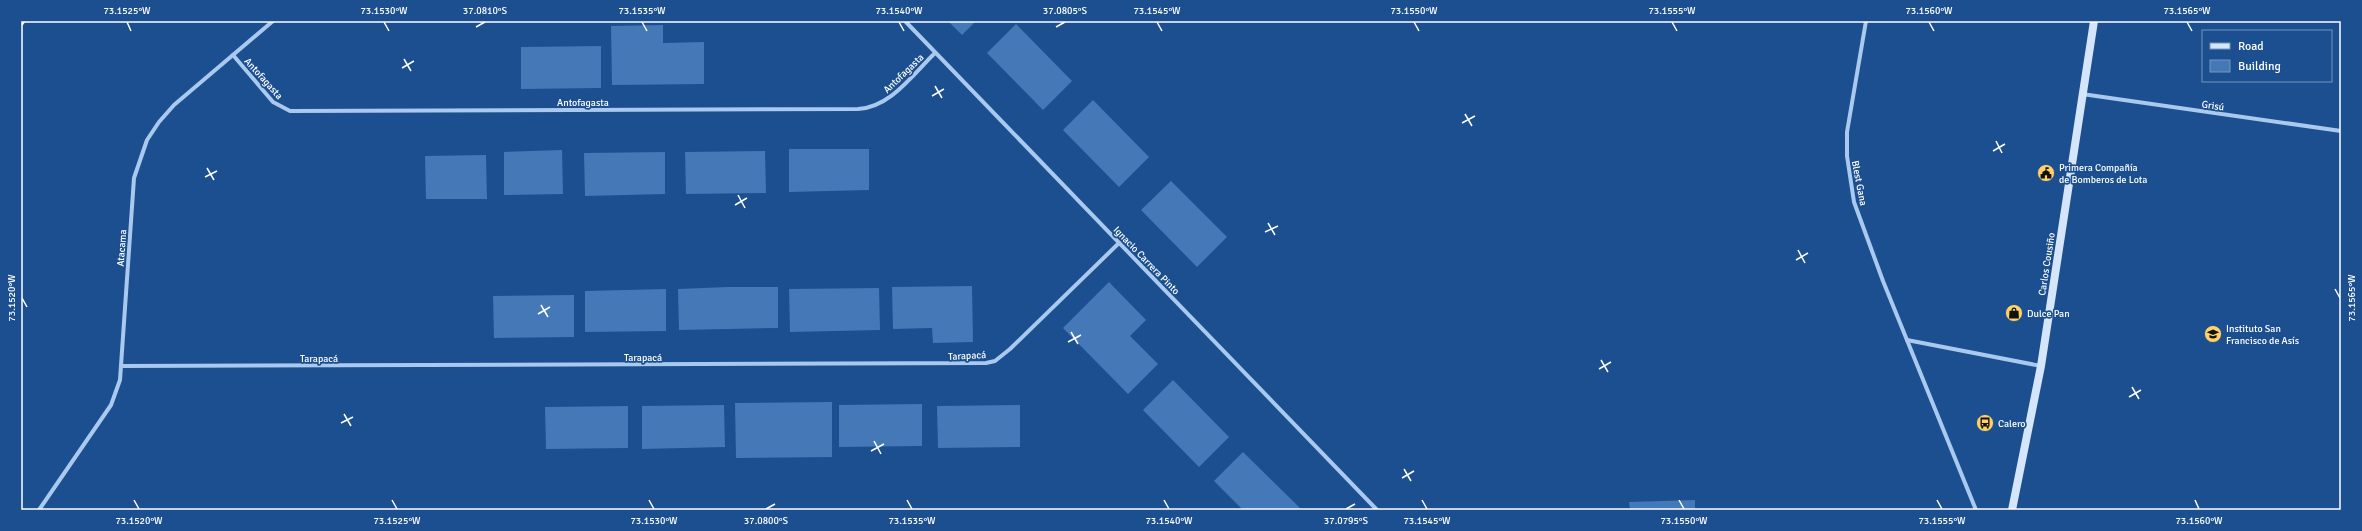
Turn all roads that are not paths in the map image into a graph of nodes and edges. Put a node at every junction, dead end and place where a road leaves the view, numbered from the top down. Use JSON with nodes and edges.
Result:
{"nodes":[{"id":1,"x":273,"y":21,"type":"edge"},
{"id":2,"x":905,"y":21,"type":"edge"},
{"id":3,"x":1866,"y":21,"type":"edge"},
{"id":4,"x":2094,"y":21,"type":"edge"},
{"id":5,"x":935,"y":53,"type":"junction"},
{"id":6,"x":233,"y":55,"type":"junction"},
{"id":7,"x":2082,"y":94,"type":"junction"},
{"id":8,"x":2341,"y":131,"type":"edge"},
{"id":9,"x":1119,"y":243,"type":"junction"},
{"id":10,"x":1907,"y":340,"type":"junction"},
{"id":11,"x":120,"y":366,"type":"junction"},
{"id":12,"x":2041,"y":366,"type":"junction"},
{"id":13,"x":39,"y":510,"type":"edge"},
{"id":14,"x":1377,"y":510,"type":"edge"},
{"id":15,"x":1976,"y":510,"type":"edge"},
{"id":16,"x":2012,"y":510,"type":"edge"}],
"edges":[{"from":1,"to":6,"type":"street","name":"Atacama"},
{"from":2,"to":5,"type":"street","name":"Ignacio Carrera Pinto"},
{"from":3,"to":10,"type":"street","name":"Blest Gana"},
{"from":4,"to":7,"type":"main road","name":"Carlos Cousiño"},
{"from":5,"to":6,"type":"street","name":"Antofagasta"},
{"from":5,"to":9,"type":"street","name":"Ignacio Carrera Pinto"},
{"from":6,"to":11,"type":"street","name":"Atacama"},
{"from":7,"to":8,"type":"street","name":"Grisú"},
{"from":7,"to":12,"type":"main road","name":"Carlos Cousiño"},
{"from":9,"to":11,"type":"street","name":"Tarapacá"},
{"from":9,"to":14,"type":"street","name":"Ignacio Carrera Pinto"},
{"from":10,"to":12,"type":"street"},
{"from":10,"to":15,"type":"street","name":"Blest Gana"},
{"from":11,"to":13,"type":"street","name":"Atacama"},
{"from":12,"to":16,"type":"main road","name":"Carlos Cousiño"}]}
